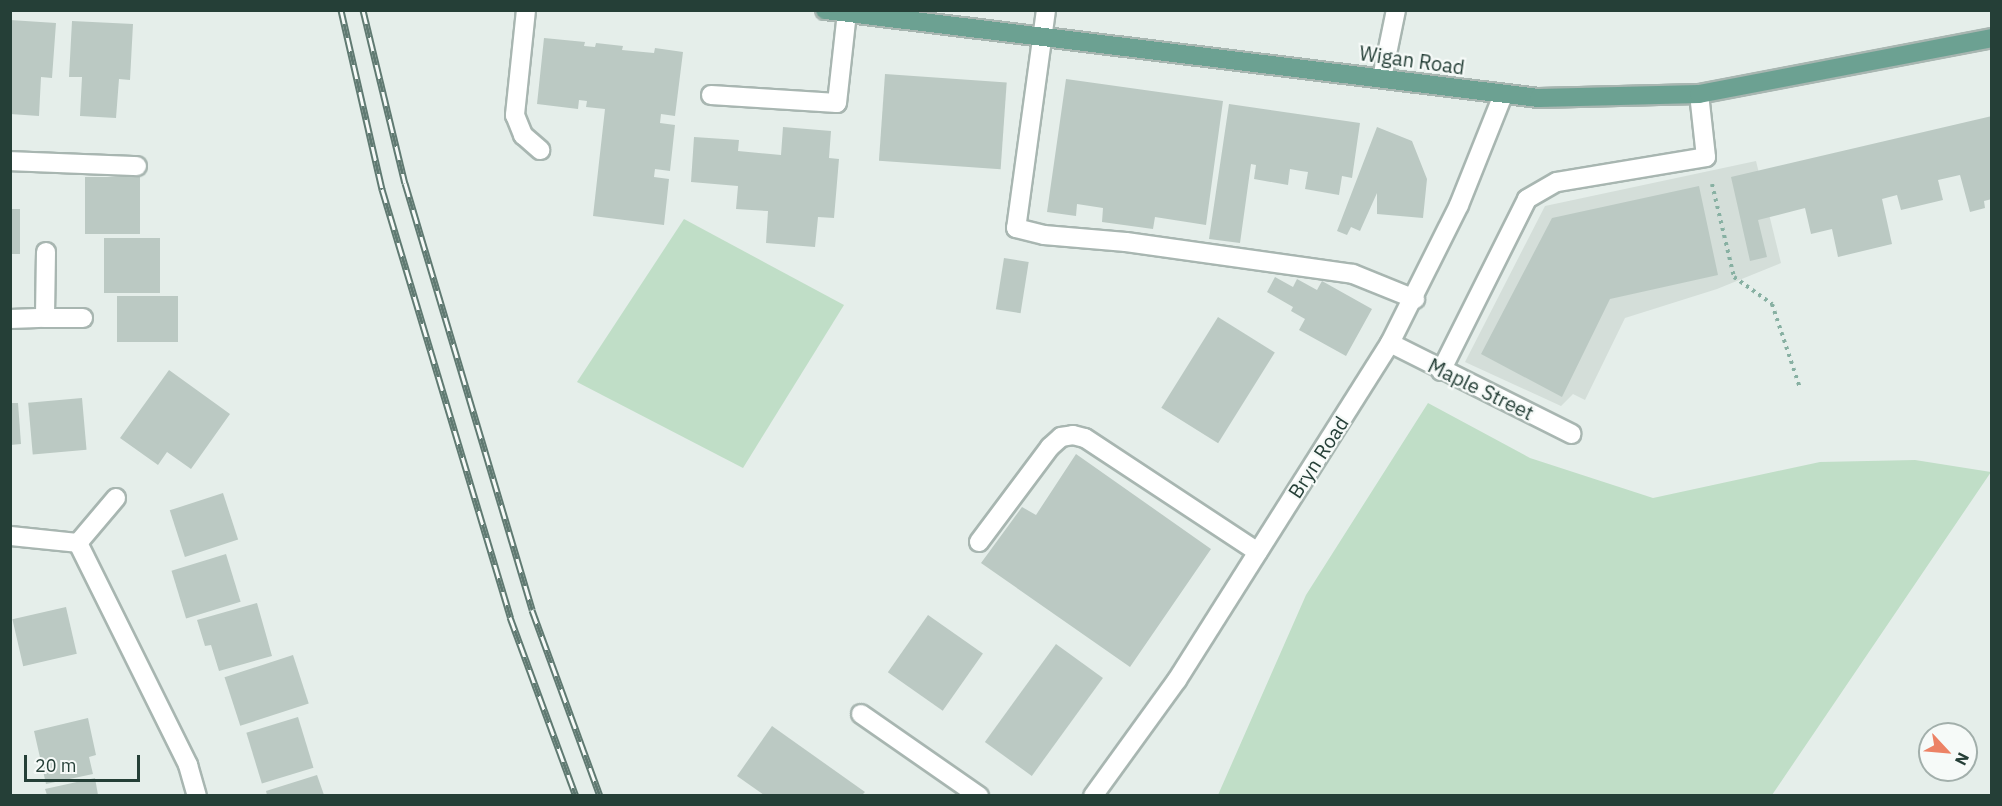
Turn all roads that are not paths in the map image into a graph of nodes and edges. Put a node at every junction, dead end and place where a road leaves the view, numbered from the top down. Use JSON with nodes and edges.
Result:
{"nodes":[{"id":1,"x":526,"y":10,"type":"edge"},
{"id":2,"x":825,"y":10,"type":"edge"},
{"id":3,"x":1046,"y":10,"type":"edge"},
{"id":4,"x":1396,"y":10,"type":"edge"},
{"id":5,"x":847,"y":13,"type":"junction"},
{"id":6,"x":1042,"y":35,"type":"junction"},
{"id":7,"x":1992,"y":38,"type":"edge"},
{"id":8,"x":1382,"y":78,"type":"junction"},
{"id":9,"x":1699,"y":94,"type":"junction"},
{"id":10,"x":711,"y":95,"type":"dead end"},
{"id":11,"x":1503,"y":95,"type":"junction"},
{"id":12,"x":540,"y":150,"type":"dead end"},
{"id":13,"x":10,"y":160,"type":"edge"},
{"id":14,"x":137,"y":166,"type":"dead end"},
{"id":15,"x":46,"y":252,"type":"dead end"},
{"id":16,"x":1414,"y":299,"type":"junction"},
{"id":17,"x":45,"y":318,"type":"junction"},
{"id":18,"x":83,"y":318,"type":"dead end"},
{"id":19,"x":10,"y":319,"type":"edge"},
{"id":20,"x":1390,"y":343,"type":"junction"},
{"id":21,"x":1441,"y":370,"type":"junction"},
{"id":22,"x":1572,"y":434,"type":"dead end"},
{"id":23,"x":116,"y":498,"type":"dead end"},
{"id":24,"x":10,"y":536,"type":"edge"},
{"id":25,"x":980,"y":542,"type":"dead end"},
{"id":26,"x":78,"y":543,"type":"junction"},
{"id":27,"x":1258,"y":552,"type":"junction"},
{"id":28,"x":861,"y":714,"type":"dead end"},
{"id":29,"x":197,"y":795,"type":"edge"},
{"id":30,"x":979,"y":795,"type":"edge"},
{"id":31,"x":1093,"y":795,"type":"edge"}],
"edges":[{"from":1,"to":12,"type":"main road"},
{"from":2,"to":5,"type":"main road","name":"Wigan Road"},
{"from":3,"to":6,"type":"main road"},
{"from":4,"to":8,"type":"main road"},
{"from":5,"to":6,"type":"main road","name":"Wigan Road"},
{"from":5,"to":10,"type":"main road"},
{"from":6,"to":8,"type":"main road","name":"Wigan Road"},
{"from":6,"to":16,"type":"main road"},
{"from":7,"to":9,"type":"main road","name":"Wigan Road"},
{"from":8,"to":11,"type":"main road","name":"Wigan Road"},
{"from":9,"to":11,"type":"main road","name":"Wigan Road"},
{"from":9,"to":21,"type":"main road"},
{"from":11,"to":16,"type":"main road","name":"Bryn Road"},
{"from":13,"to":14,"type":"main road"},
{"from":15,"to":17,"type":"main road"},
{"from":16,"to":20,"type":"main road","name":"Bryn Road"},
{"from":17,"to":18,"type":"main road"},
{"from":17,"to":19,"type":"main road"},
{"from":20,"to":21,"type":"main road","name":"Maple Street"},
{"from":20,"to":27,"type":"main road","name":"Bryn Road"},
{"from":21,"to":22,"type":"main road","name":"Maple Street"},
{"from":23,"to":26,"type":"main road"},
{"from":24,"to":26,"type":"main road"},
{"from":25,"to":27,"type":"main road"},
{"from":26,"to":29,"type":"main road"},
{"from":27,"to":31,"type":"main road","name":"Bryn Road"},
{"from":28,"to":30,"type":"main road"}]}
